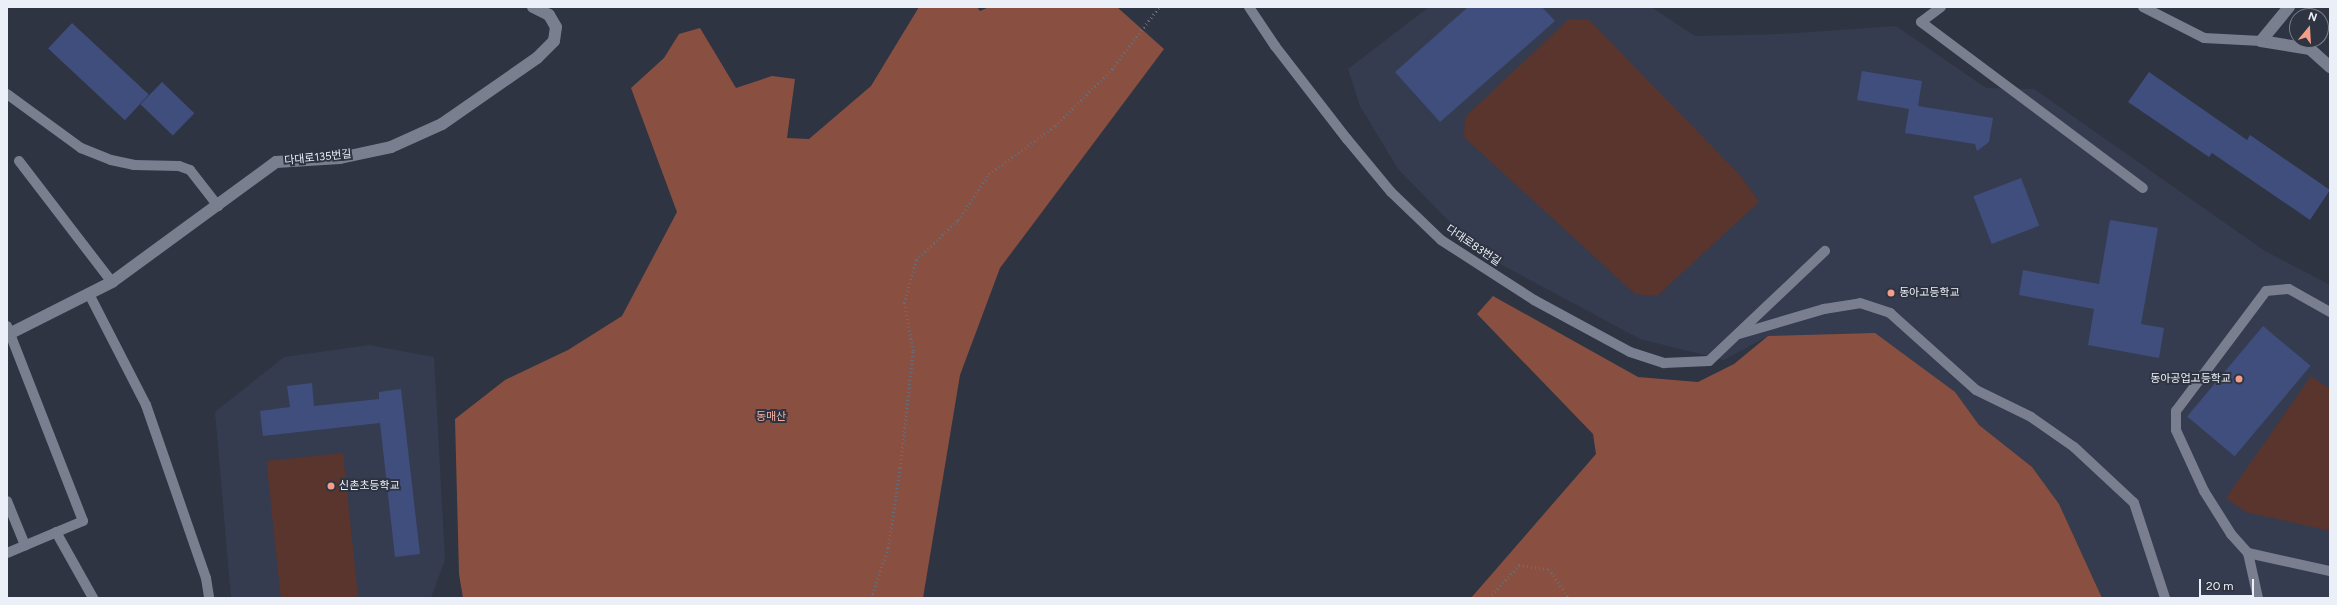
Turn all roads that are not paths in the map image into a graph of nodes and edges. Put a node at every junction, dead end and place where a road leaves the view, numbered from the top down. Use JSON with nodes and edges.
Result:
{"nodes":[{"id":1,"x":533,"y":7,"type":"edge"},
{"id":2,"x":1249,"y":7,"type":"edge"},
{"id":3,"x":1941,"y":7,"type":"edge"},
{"id":4,"x":2142,"y":7,"type":"edge"},
{"id":5,"x":2289,"y":7,"type":"edge"},
{"id":6,"x":2261,"y":41,"type":"junction"},
{"id":7,"x":2330,"y":67,"type":"edge"},
{"id":8,"x":7,"y":94,"type":"edge"},
{"id":9,"x":19,"y":161,"type":"dead end"},
{"id":10,"x":2143,"y":188,"type":"dead end"},
{"id":11,"x":218,"y":206,"type":"junction"},
{"id":12,"x":1825,"y":251,"type":"dead end"},
{"id":13,"x":112,"y":282,"type":"junction"},
{"id":14,"x":88,"y":294,"type":"junction"},
{"id":15,"x":2330,"y":312,"type":"edge"},
{"id":16,"x":8,"y":331,"type":"edge"},
{"id":17,"x":1736,"y":335,"type":"junction"},
{"id":18,"x":7,"y":501,"type":"edge"},
{"id":19,"x":56,"y":532,"type":"junction"},
{"id":20,"x":25,"y":545,"type":"junction"},
{"id":21,"x":7,"y":553,"type":"edge"},
{"id":22,"x":2248,"y":554,"type":"junction"},
{"id":23,"x":2330,"y":571,"type":"edge"},
{"id":24,"x":93,"y":598,"type":"edge"},
{"id":25,"x":209,"y":598,"type":"edge"},
{"id":26,"x":2165,"y":598,"type":"edge"},
{"id":27,"x":2258,"y":598,"type":"edge"}],
"edges":[{"from":1,"to":11,"type":"street","name":"다대로135번길"},
{"from":2,"to":17,"type":"lane","name":"다대로83번길"},
{"from":3,"to":10,"type":"lane"},
{"from":4,"to":6,"type":"lane"},
{"from":5,"to":6,"type":"street"},
{"from":6,"to":7,"type":"street"},
{"from":8,"to":11,"type":"lane"},
{"from":9,"to":13,"type":"lane"},
{"from":11,"to":13,"type":"street","name":"다대로135번길"},
{"from":12,"to":17,"type":"lane","name":"다대로83번길"},
{"from":13,"to":14,"type":"street","name":"다대로135번길"},
{"from":14,"to":16,"type":"street","name":"다대로135번길"},
{"from":14,"to":25,"type":"lane"},
{"from":15,"to":22,"type":"lane"},
{"from":16,"to":19,"type":"lane"},
{"from":17,"to":26,"type":"lane"},
{"from":18,"to":20,"type":"lane"},
{"from":19,"to":20,"type":"lane"},
{"from":19,"to":24,"type":"lane"},
{"from":20,"to":21,"type":"lane"},
{"from":22,"to":23,"type":"lane"},
{"from":22,"to":27,"type":"lane"}]}
